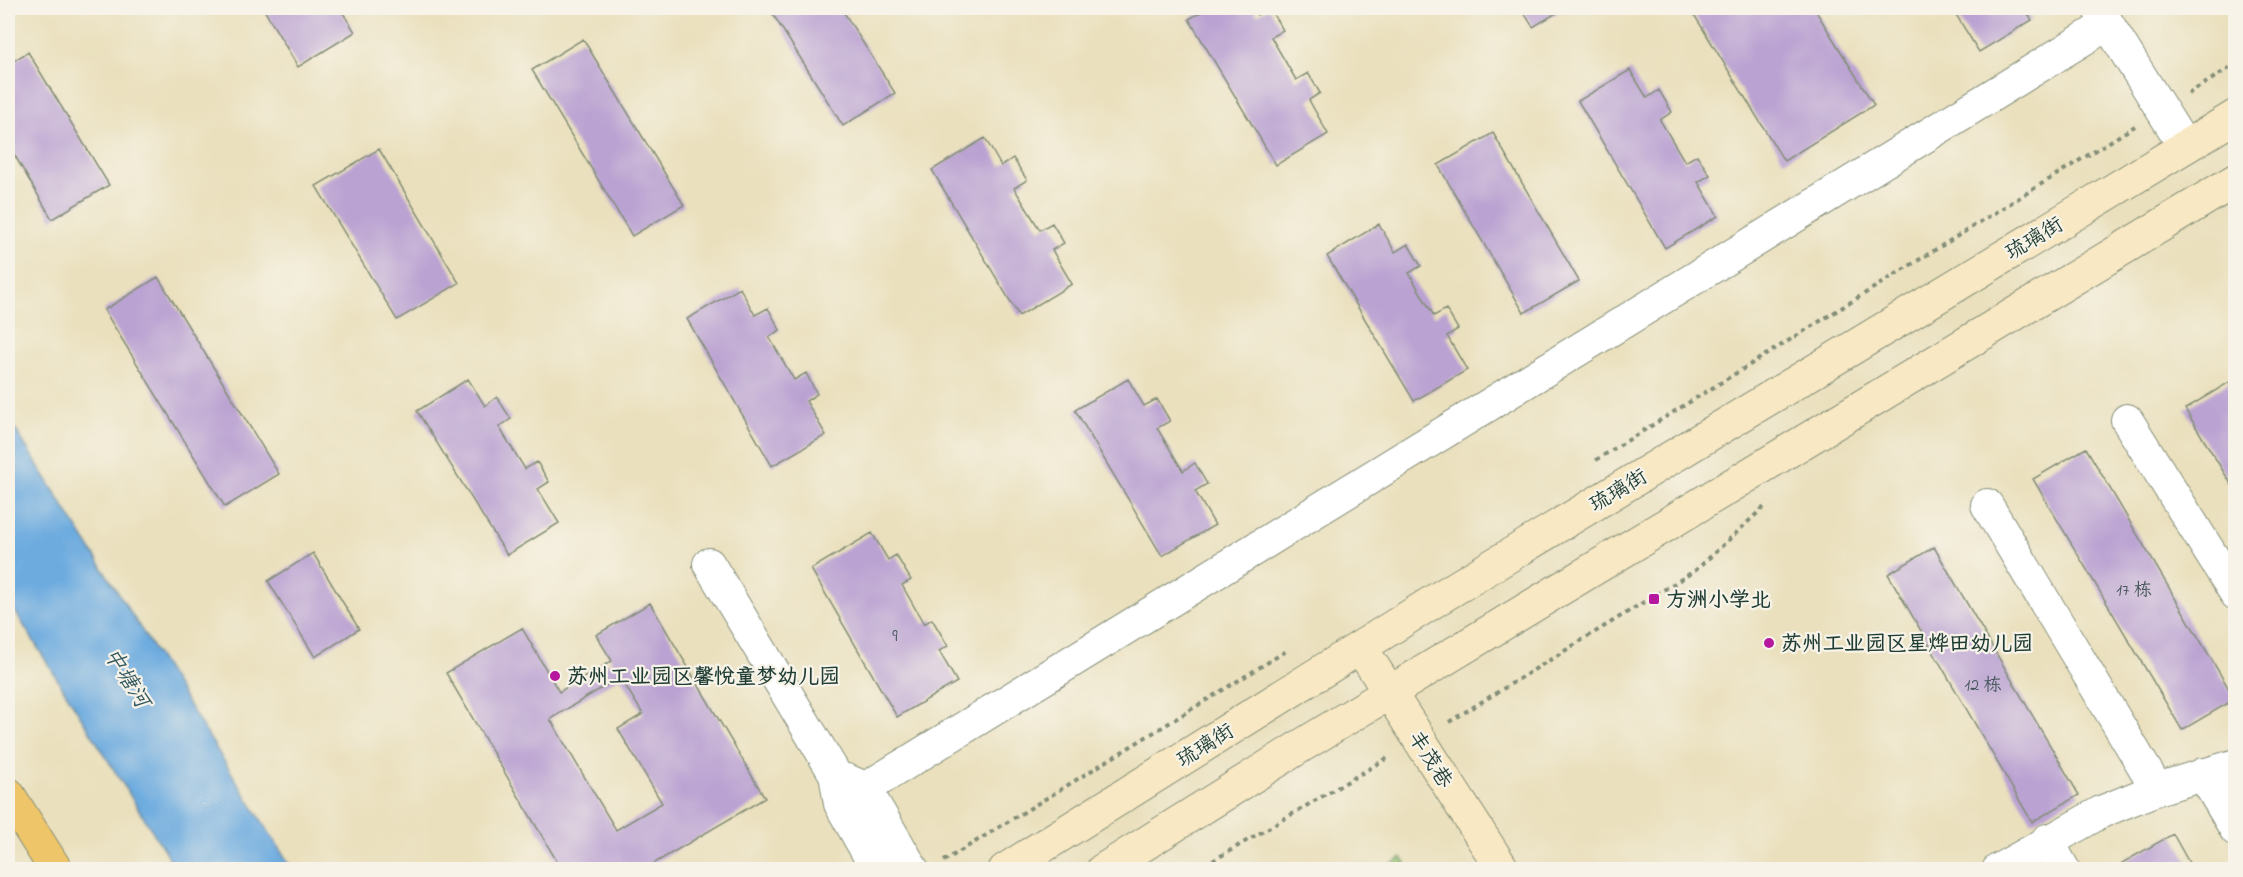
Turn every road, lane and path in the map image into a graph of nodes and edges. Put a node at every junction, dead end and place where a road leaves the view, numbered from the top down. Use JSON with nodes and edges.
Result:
{"nodes":[{"id":1,"x":2103,"y":16,"type":"edge"},
{"id":2,"x":2235,"y":64,"type":"edge"},
{"id":3,"x":2161,"y":110,"type":"junction"},
{"id":4,"x":2235,"y":116,"type":"edge"},
{"id":5,"x":2185,"y":147,"type":"junction"},
{"id":6,"x":2235,"y":180,"type":"edge"},
{"id":7,"x":2127,"y":420,"type":"dead end"},
{"id":8,"x":1595,"y":461,"type":"dead end"},
{"id":9,"x":1765,"y":506,"type":"dead end"},
{"id":10,"x":1987,"y":506,"type":"dead end"},
{"id":11,"x":709,"y":564,"type":"dead end"},
{"id":12,"x":2235,"y":594,"type":"edge"},
{"id":13,"x":1361,"y":648,"type":"junction"},
{"id":14,"x":1290,"y":649,"type":"dead end"},
{"id":15,"x":1390,"y":693,"type":"junction"},
{"id":16,"x":1419,"y":740,"type":"junction"},
{"id":17,"x":2235,"y":765,"type":"edge"},
{"id":18,"x":2203,"y":774,"type":"junction"},
{"id":19,"x":847,"y":789,"type":"junction"},
{"id":20,"x":2157,"y":789,"type":"junction"},
{"id":21,"x":8,"y":794,"type":"edge"},
{"id":22,"x":2235,"y":830,"type":"edge"},
{"id":23,"x":2047,"y":840,"type":"junction"},
{"id":24,"x":926,"y":867,"type":"edge"},
{"id":25,"x":56,"y":870,"type":"edge"},
{"id":26,"x":877,"y":870,"type":"edge"},
{"id":27,"x":1005,"y":870,"type":"edge"},
{"id":28,"x":1103,"y":870,"type":"edge"},
{"id":29,"x":1197,"y":870,"type":"edge"},
{"id":30,"x":1503,"y":870,"type":"edge"},
{"id":31,"x":1998,"y":870,"type":"edge"},
{"id":32,"x":2064,"y":870,"type":"edge"}],
"edges":[{"from":1,"to":3,"type":"street"},
{"from":1,"to":19,"type":"street"},
{"from":2,"to":3,"type":"path"},
{"from":3,"to":5,"type":"street"},
{"from":3,"to":8,"type":"path"},
{"from":4,"to":5,"type":"main road","name":"琉璃街"},
{"from":5,"to":13,"type":"main road","name":"琉璃街"},
{"from":6,"to":15,"type":"main road"},
{"from":7,"to":12,"type":"street"},
{"from":9,"to":16,"type":"path"},
{"from":10,"to":20,"type":"street"},
{"from":11,"to":19,"type":"street"},
{"from":13,"to":15,"type":"main road","name":"丰茂巷"},
{"from":13,"to":27,"type":"main road","name":"琉璃街"},
{"from":14,"to":24,"type":"path"},
{"from":15,"to":16,"type":"main road","name":"丰茂巷"},
{"from":15,"to":28,"type":"main road"},
{"from":16,"to":29,"type":"path"},
{"from":16,"to":30,"type":"main road","name":"丰茂巷"},
{"from":17,"to":18,"type":"street"},
{"from":18,"to":20,"type":"street"},
{"from":18,"to":22,"type":"street"},
{"from":19,"to":24,"type":"street"},
{"from":19,"to":26,"type":"street"},
{"from":20,"to":23,"type":"street"},
{"from":21,"to":25,"type":"main road"},
{"from":23,"to":31,"type":"street"},
{"from":23,"to":32,"type":"street"}]}
